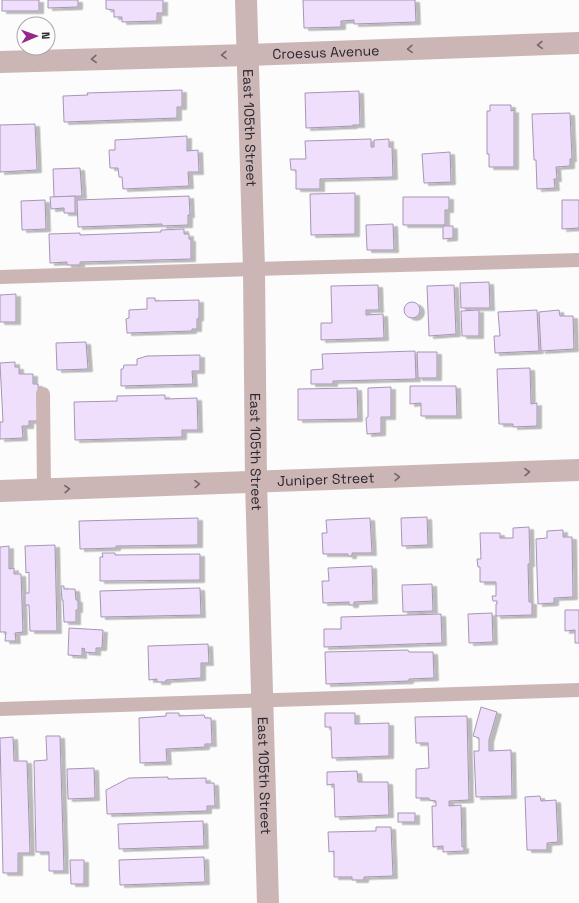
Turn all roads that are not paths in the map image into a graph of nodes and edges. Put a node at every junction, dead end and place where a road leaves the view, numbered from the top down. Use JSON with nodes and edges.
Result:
{"nodes":[{"id":1,"x":246,"y":0,"type":"edge"},
{"id":2,"x":579,"y":43,"type":"edge"},
{"id":3,"x":248,"y":55,"type":"junction"},
{"id":4,"x":0,"y":62,"type":"edge"},
{"id":5,"x":579,"y":260,"type":"edge"},
{"id":6,"x":254,"y":269,"type":"junction"},
{"id":7,"x":0,"y":277,"type":"edge"},
{"id":8,"x":43,"y":394,"type":"dead end"},
{"id":9,"x":579,"y":470,"type":"edge"},
{"id":10,"x":256,"y":482,"type":"junction"},
{"id":11,"x":44,"y":490,"type":"junction"},
{"id":12,"x":0,"y":491,"type":"edge"},
{"id":13,"x":579,"y":690,"type":"edge"},
{"id":14,"x":262,"y":701,"type":"junction"},
{"id":15,"x":0,"y":708,"type":"edge"},
{"id":16,"x":268,"y":903,"type":"edge"}],
"edges":[{"from":1,"to":3,"type":"street","name":"East 105th Street"},
{"from":2,"to":3,"type":"street","name":"Croesus Avenue","one_way":true},
{"from":3,"to":4,"type":"street","name":"Croesus Avenue","one_way":true},
{"from":3,"to":6,"type":"street","name":"East 105th Street"},
{"from":5,"to":6,"type":"lane"},
{"from":6,"to":7,"type":"lane"},
{"from":6,"to":10,"type":"street","name":"East 105th Street"},
{"from":8,"to":11,"type":"lane"},
{"from":10,"to":9,"type":"street","name":"Juniper Street","one_way":true},
{"from":11,"to":10,"type":"street","name":"Juniper Street","one_way":true},
{"from":10,"to":14,"type":"street","name":"East 105th Street"},
{"from":11,"to":12,"type":"street","name":"Juniper Street"},
{"from":13,"to":14,"type":"lane"},
{"from":14,"to":15,"type":"lane"},
{"from":14,"to":16,"type":"street","name":"East 105th Street"}]}
